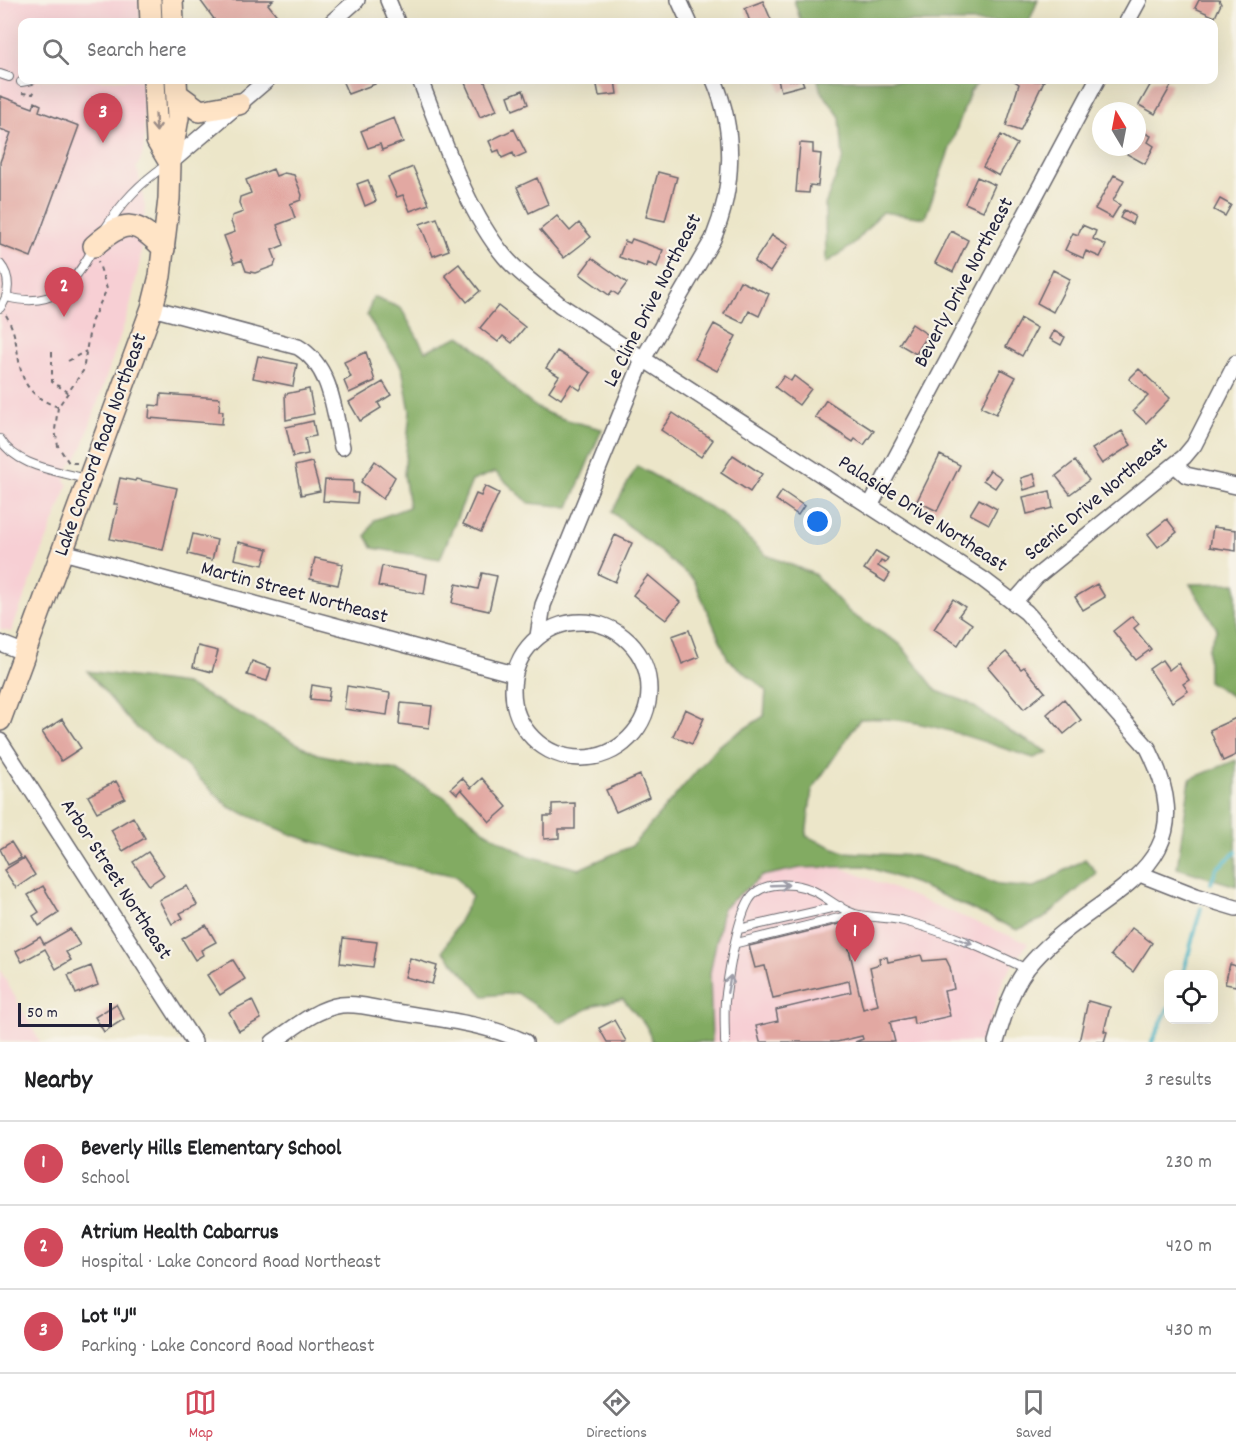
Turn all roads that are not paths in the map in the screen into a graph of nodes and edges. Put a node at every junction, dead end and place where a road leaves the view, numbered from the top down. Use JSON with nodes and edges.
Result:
{"nodes":[{"id":1,"x":150,"y":0,"type":"edge"},
{"id":2,"x":172,"y":0,"type":"edge"},
{"id":3,"x":357,"y":0,"type":"edge"},
{"id":4,"x":388,"y":0,"type":"edge"},
{"id":5,"x":679,"y":0,"type":"edge"},
{"id":6,"x":1139,"y":0,"type":"edge"},
{"id":7,"x":338,"y":12,"type":"edge"},
{"id":8,"x":152,"y":18,"type":"edge"},
{"id":9,"x":173,"y":18,"type":"edge"},
{"id":10,"x":395,"y":18,"type":"edge"},
{"id":11,"x":687,"y":18,"type":"edge"},
{"id":12,"x":1129,"y":18,"type":"edge"},
{"id":13,"x":0,"y":74,"type":"edge"},
{"id":14,"x":9,"y":77,"type":"dead end"},
{"id":15,"x":154,"y":84,"type":"edge"},
{"id":16,"x":262,"y":84,"type":"edge"},
{"id":17,"x":422,"y":84,"type":"edge"},
{"id":18,"x":715,"y":84,"type":"edge"},
{"id":19,"x":1095,"y":84,"type":"edge"},
{"id":20,"x":176,"y":87,"type":"edge"},
{"id":21,"x":239,"y":104,"type":"junction"},
{"id":22,"x":170,"y":163,"type":"junction"},
{"id":23,"x":164,"y":249,"type":"junction"},
{"id":24,"x":92,"y":250,"type":"junction"},
{"id":25,"x":0,"y":264,"type":"edge"},
{"id":26,"x":7,"y":297,"type":"junction"},
{"id":27,"x":1,"y":308,"type":"edge"},
{"id":28,"x":152,"y":308,"type":"junction"},
{"id":29,"x":643,"y":359,"type":"junction"},
{"id":30,"x":1236,"y":363,"type":"edge"},
{"id":31,"x":0,"y":439,"type":"edge"},
{"id":32,"x":342,"y":447,"type":"dead end"},
{"id":33,"x":1176,"y":466,"type":"junction"},
{"id":34,"x":90,"y":480,"type":"junction"},
{"id":35,"x":1236,"y":486,"type":"edge"},
{"id":36,"x":870,"y":506,"type":"junction"},
{"id":37,"x":63,"y":552,"type":"junction"},
{"id":38,"x":1014,"y":602,"type":"junction"},
{"id":39,"x":538,"y":636,"type":"junction"},
{"id":40,"x":0,"y":643,"type":"edge"},
{"id":41,"x":25,"y":652,"type":"junction"},
{"id":42,"x":514,"y":674,"type":"junction"},
{"id":43,"x":0,"y":720,"type":"edge"},
{"id":44,"x":0,"y":741,"type":"edge"},
{"id":45,"x":1140,"y":874,"type":"junction"},
{"id":46,"x":840,"y":906,"type":"junction"},
{"id":47,"x":1236,"y":908,"type":"edge"},
{"id":48,"x":855,"y":914,"type":"junction"},
{"id":49,"x":739,"y":929,"type":"junction"},
{"id":50,"x":736,"y":943,"type":"junction"},
{"id":51,"x":1027,"y":969,"type":"junction"},
{"id":52,"x":195,"y":1042,"type":"edge"},
{"id":53,"x":273,"y":1042,"type":"edge"},
{"id":54,"x":525,"y":1042,"type":"edge"},
{"id":55,"x":725,"y":1042,"type":"edge"},
{"id":56,"x":996,"y":1042,"type":"edge"}],
"edges":[{"from":1,"to":8,"type":"main road"},
{"from":2,"to":9,"type":"main road"},
{"from":3,"to":7,"type":"street"},
{"from":4,"to":10,"type":"street"},
{"from":5,"to":11,"type":"street"},
{"from":6,"to":12,"type":"street"},
{"from":13,"to":14,"type":"lane"},
{"from":15,"to":22,"type":"main road","one_way":true},
{"from":16,"to":21,"type":"street"},
{"from":17,"to":29,"type":"street","name":"Palaside Drive Northeast"},
{"from":18,"to":29,"type":"street","name":"Le Cline Drive Northeast"},
{"from":19,"to":36,"type":"street","name":"Beverly Drive Northeast"},
{"from":20,"to":21,"type":"main road"},
{"from":20,"to":22,"type":"main road","name":"Lake Concord Road Northeast"},
{"from":21,"to":22,"type":"street"},
{"from":22,"to":23,"type":"main road","name":"Lake Concord Road Northeast"},
{"from":22,"to":24,"type":"lane"},
{"from":23,"to":24,"type":"main road"},
{"from":23,"to":28,"type":"main road","name":"Lake Concord Road Northeast"},
{"from":24,"to":26,"type":"lane"},
{"from":25,"to":26,"type":"lane"},
{"from":26,"to":27,"type":"lane"},
{"from":28,"to":32,"type":"street"},
{"from":28,"to":34,"type":"main road","name":"Lake Concord Road Northeast"},
{"from":29,"to":36,"type":"street","name":"Palaside Drive Northeast"},
{"from":29,"to":39,"type":"street","name":"Le Cline Drive Northeast"},
{"from":30,"to":33,"type":"street","name":"Scenic Drive Northeast"},
{"from":31,"to":34,"type":"lane"},
{"from":33,"to":35,"type":"street"},
{"from":33,"to":38,"type":"street","name":"Scenic Drive Northeast"},
{"from":34,"to":37,"type":"main road","name":"Lake Concord Road Northeast"},
{"from":36,"to":38,"type":"street","name":"Palaside Drive Northeast"},
{"from":37,"to":41,"type":"main road","name":"Lake Concord Road Northeast"},
{"from":37,"to":42,"type":"street","name":"Martin Street Northeast"},
{"from":38,"to":45,"type":"street","name":"Palaside Drive Northeast"},
{"from":39,"to":42,"type":"street"},
{"from":39,"to":42,"type":"street"},
{"from":40,"to":41,"type":"street"},
{"from":41,"to":43,"type":"main road","name":"Lake Concord Road Northeast"},
{"from":44,"to":52,"type":"street","name":"Arbor Street Northeast"},
{"from":45,"to":47,"type":"street"},
{"from":45,"to":51,"type":"street","name":"Palaside Drive Northeast"},
{"from":46,"to":48,"type":"lane"},
{"from":46,"to":49,"type":"lane"},
{"from":49,"to":46,"type":"lane","one_way":true},
{"from":48,"to":50,"type":"lane"},
{"from":48,"to":51,"type":"lane","one_way":true},
{"from":49,"to":50,"type":"lane"},
{"from":55,"to":50,"type":"lane","one_way":true},
{"from":51,"to":56,"type":"street","name":"Palaside Drive Northeast"},
{"from":53,"to":54,"type":"street"}]}
